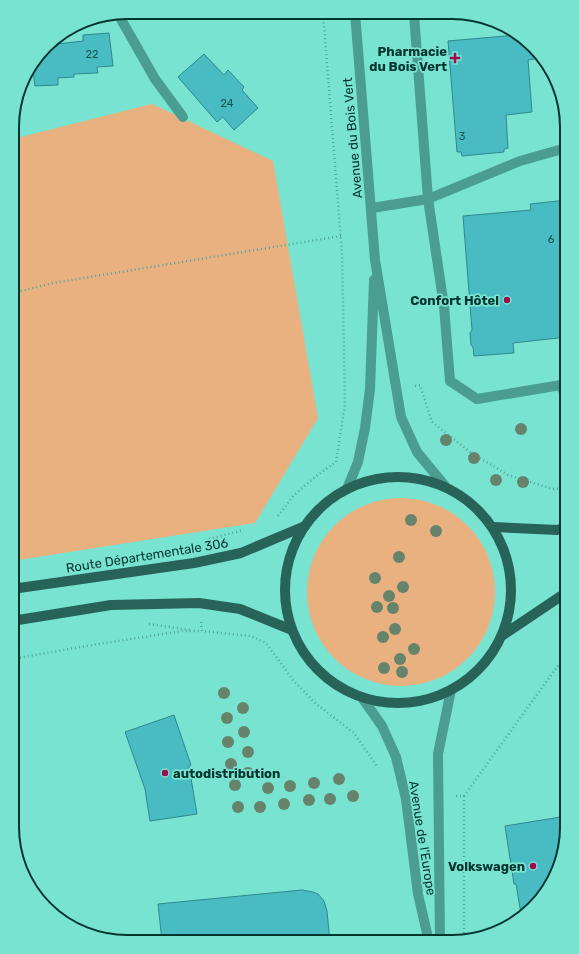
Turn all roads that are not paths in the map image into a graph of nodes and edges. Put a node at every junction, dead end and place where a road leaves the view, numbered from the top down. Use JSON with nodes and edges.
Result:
{"nodes":[{"id":1,"x":121,"y":19,"type":"edge"},
{"id":2,"x":356,"y":19,"type":"edge"},
{"id":3,"x":414,"y":19,"type":"edge"},
{"id":4,"x":183,"y":117,"type":"dead end"},
{"id":5,"x":560,"y":150,"type":"edge"},
{"id":6,"x":428,"y":199,"type":"junction"},
{"id":7,"x":372,"y":208,"type":"junction"},
{"id":8,"x":375,"y":260,"type":"junction"},
{"id":9,"x":560,"y":385,"type":"edge"},
{"id":10,"x":445,"y":486,"type":"junction"},
{"id":11,"x":347,"y":489,"type":"junction"},
{"id":12,"x":305,"y":526,"type":"junction"},
{"id":13,"x":493,"y":527,"type":"junction"},
{"id":14,"x":560,"y":529,"type":"edge"},
{"id":15,"x":19,"y":588,"type":"edge"},
{"id":16,"x":560,"y":597,"type":"edge"},
{"id":17,"x":19,"y":620,"type":"edge"},
{"id":18,"x":292,"y":630,"type":"junction"},
{"id":19,"x":503,"y":635,"type":"junction"},
{"id":20,"x":451,"y":690,"type":"junction"},
{"id":21,"x":363,"y":699,"type":"junction"},
{"id":22,"x":427,"y":935,"type":"edge"},
{"id":23,"x":440,"y":935,"type":"edge"}],
"edges":[{"from":1,"to":4,"type":"street"},
{"from":2,"to":7,"type":"street","name":"Avenue du Bois Vert"},
{"from":3,"to":6,"type":"street"},
{"from":5,"to":6,"type":"street"},
{"from":6,"to":7,"type":"street"},
{"from":6,"to":9,"type":"street"},
{"from":7,"to":8,"type":"street","name":"Avenue du Bois Vert"},
{"from":8,"to":10,"type":"street","name":"Avenue du Bois Vert"},
{"from":8,"to":11,"type":"street","name":"Avenue du Bois Vert"},
{"from":10,"to":11,"type":"main road"},
{"from":10,"to":13,"type":"main road"},
{"from":11,"to":12,"type":"main road"},
{"from":12,"to":15,"type":"main road","name":"Route Départementale 306"},
{"from":12,"to":18,"type":"main road"},
{"from":13,"to":14,"type":"main road"},
{"from":13,"to":19,"type":"main road"},
{"from":16,"to":19,"type":"main road"},
{"from":17,"to":18,"type":"main road"},
{"from":18,"to":21,"type":"main road"},
{"from":19,"to":20,"type":"main road"},
{"from":20,"to":21,"type":"main road"},
{"from":20,"to":23,"type":"street","name":"Avenue de l'Europe"},
{"from":21,"to":22,"type":"street","name":"Avenue de l'Europe"}]}
